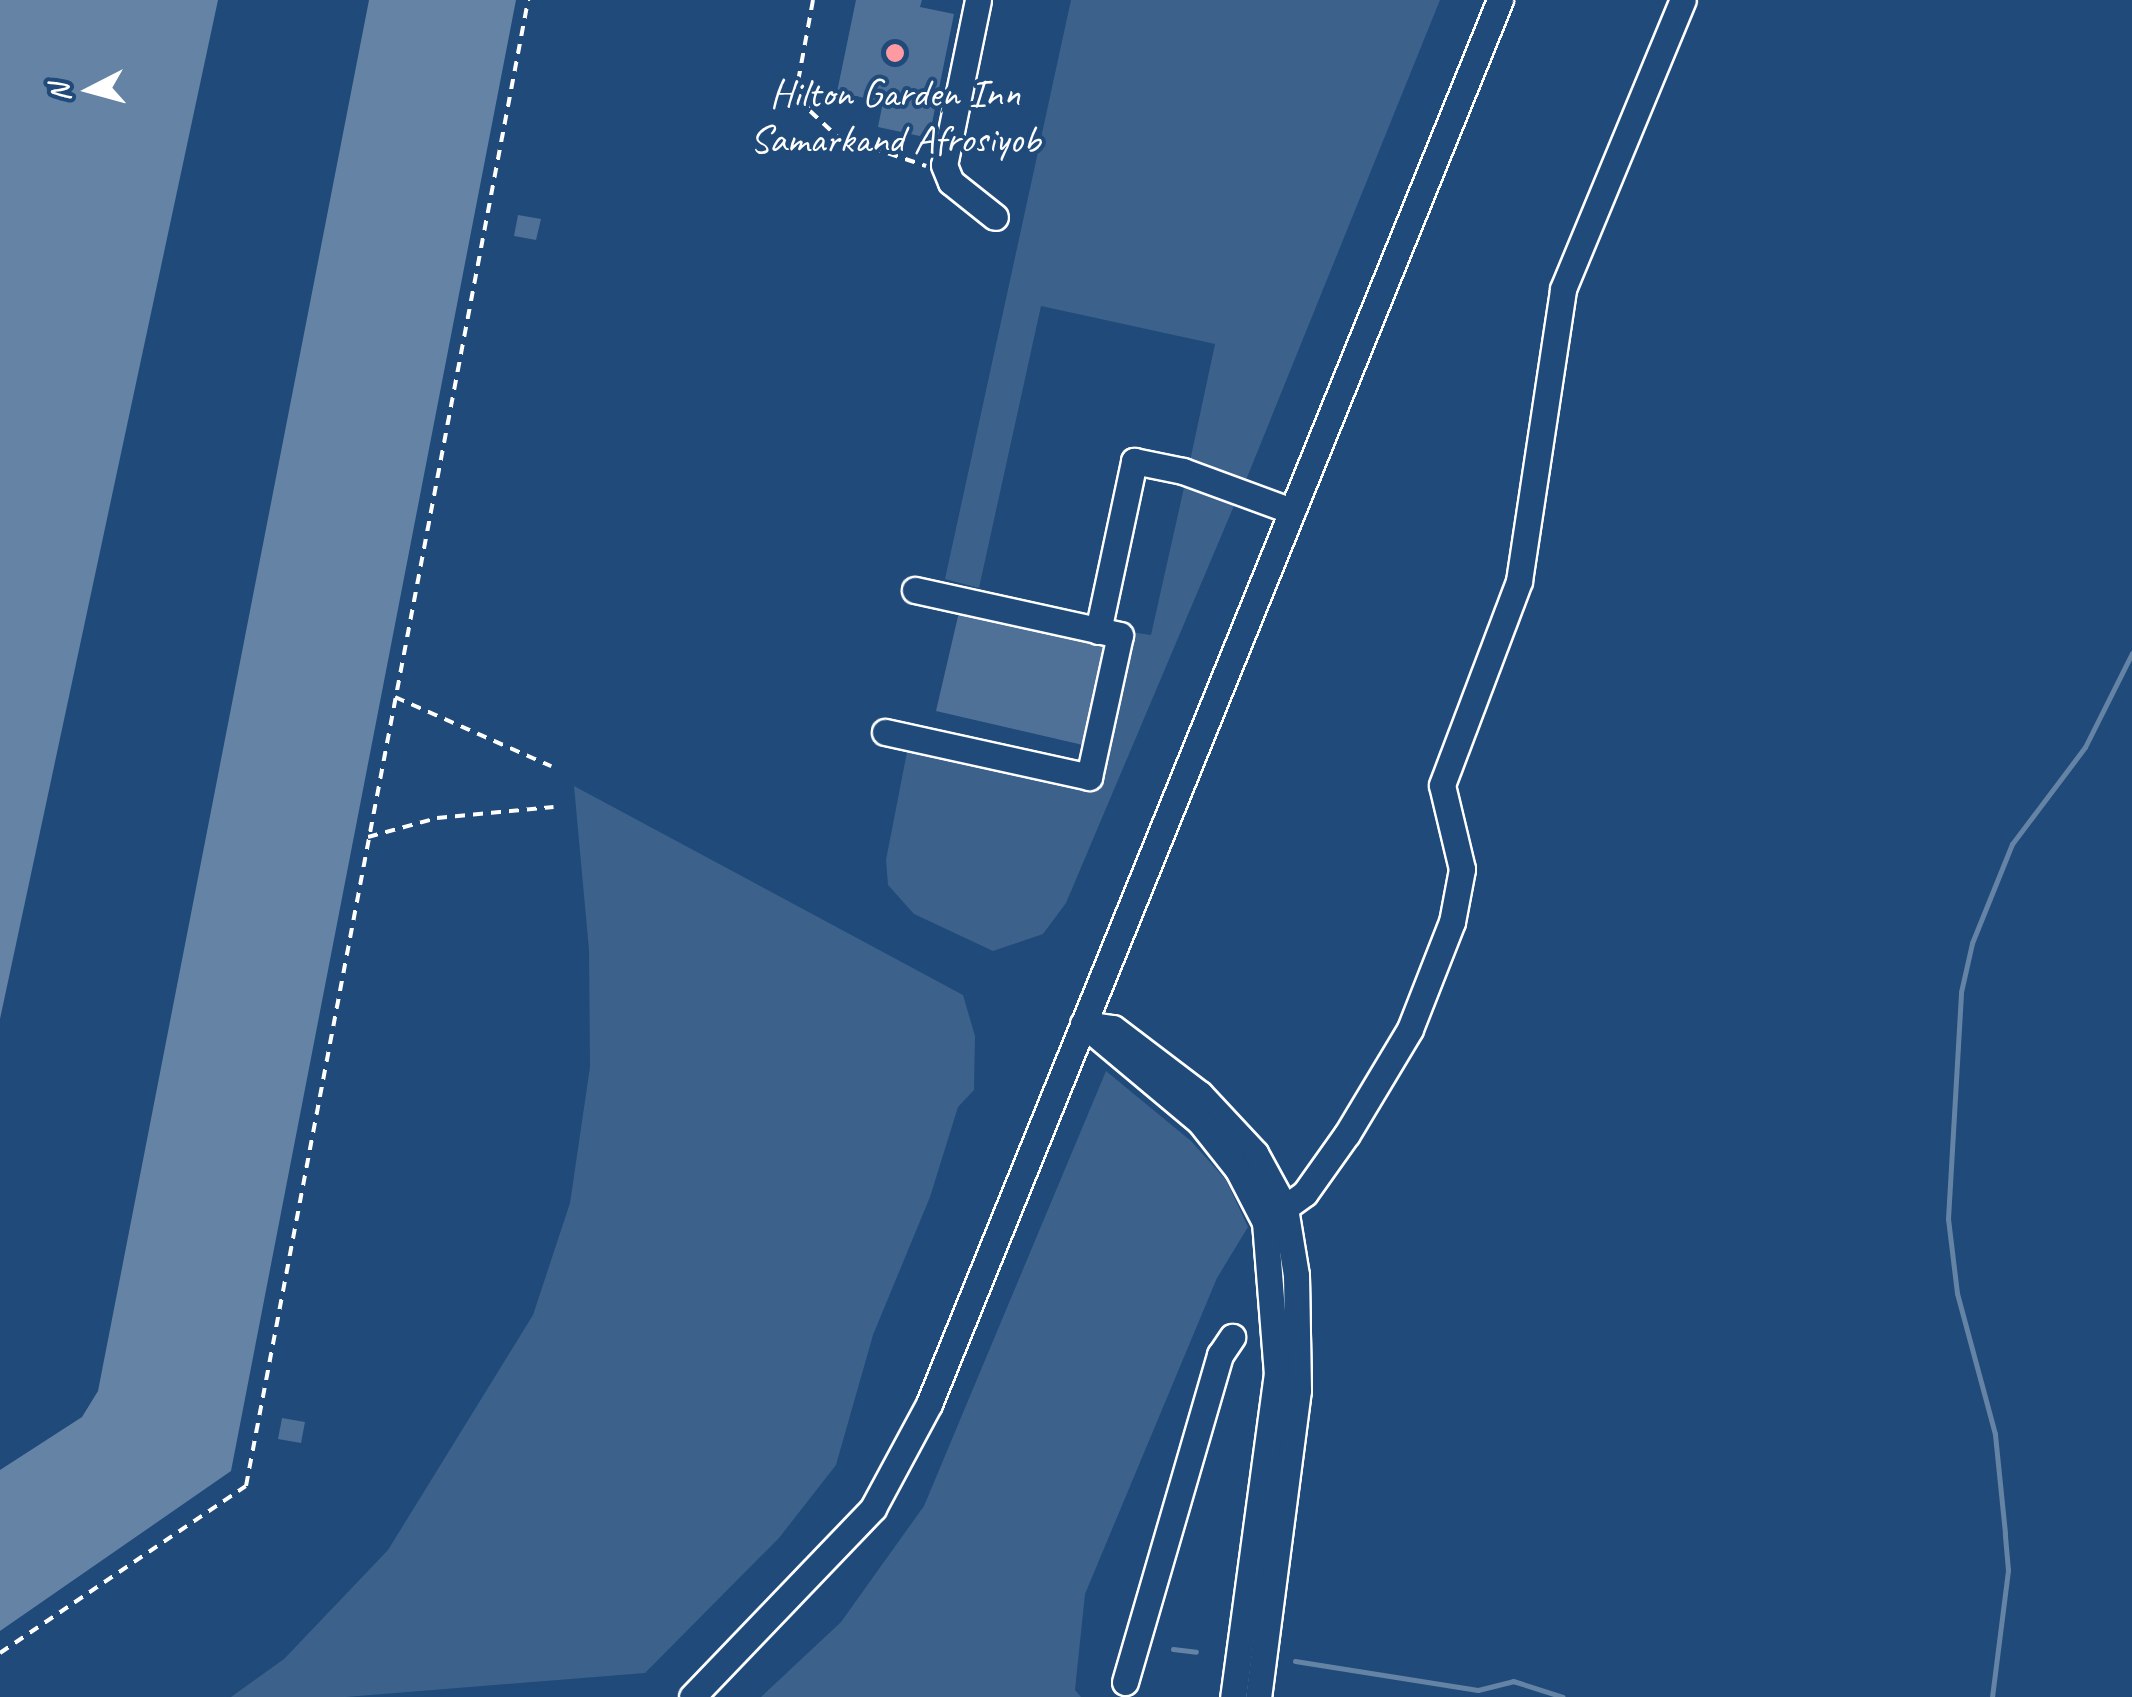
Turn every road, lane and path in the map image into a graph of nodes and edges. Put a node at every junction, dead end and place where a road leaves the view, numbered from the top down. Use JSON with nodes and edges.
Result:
{"nodes":[{"id":1,"x":528,"y":0,"type":"edge"},
{"id":2,"x":813,"y":0,"type":"edge"},
{"id":3,"x":978,"y":0,"type":"edge"},
{"id":4,"x":1500,"y":0,"type":"edge"},
{"id":5,"x":1682,"y":0,"type":"edge"},
{"id":6,"x":947,"y":172,"type":"junction"},
{"id":7,"x":995,"y":217,"type":"dead end"},
{"id":8,"x":1292,"y":510,"type":"junction"},
{"id":9,"x":915,"y":590,"type":"dead end"},
{"id":10,"x":1098,"y":630,"type":"junction"},
{"id":11,"x":394,"y":697,"type":"junction"},
{"id":12,"x":885,"y":732,"type":"dead end"},
{"id":13,"x":551,"y":766,"type":"dead end"},
{"id":14,"x":553,"y":806,"type":"dead end"},
{"id":15,"x":368,"y":837,"type":"junction"},
{"id":16,"x":1083,"y":1024,"type":"junction"},
{"id":17,"x":1275,"y":1215,"type":"junction"},
{"id":18,"x":1232,"y":1337,"type":"dead end"},
{"id":19,"x":0,"y":1653,"type":"edge"},
{"id":20,"x":1125,"y":1682,"type":"dead end"},
{"id":21,"x":692,"y":1697,"type":"edge"},
{"id":22,"x":1233,"y":1697,"type":"edge"},
{"id":23,"x":1258,"y":1697,"type":"edge"}],
"edges":[{"from":1,"to":11,"type":"path"},
{"from":2,"to":6,"type":"path"},
{"from":3,"to":6,"type":"street"},
{"from":4,"to":8,"type":"street"},
{"from":5,"to":17,"type":"street"},
{"from":6,"to":7,"type":"street"},
{"from":8,"to":10,"type":"street"},
{"from":8,"to":16,"type":"street"},
{"from":9,"to":10,"type":"street"},
{"from":10,"to":12,"type":"street"},
{"from":11,"to":13,"type":"path"},
{"from":11,"to":15,"type":"path"},
{"from":14,"to":15,"type":"path"},
{"from":15,"to":19,"type":"path"},
{"from":16,"to":17,"type":"street"},
{"from":16,"to":21,"type":"street"},
{"from":17,"to":22,"type":"street"},
{"from":17,"to":23,"type":"street"},
{"from":18,"to":20,"type":"street"}]}
